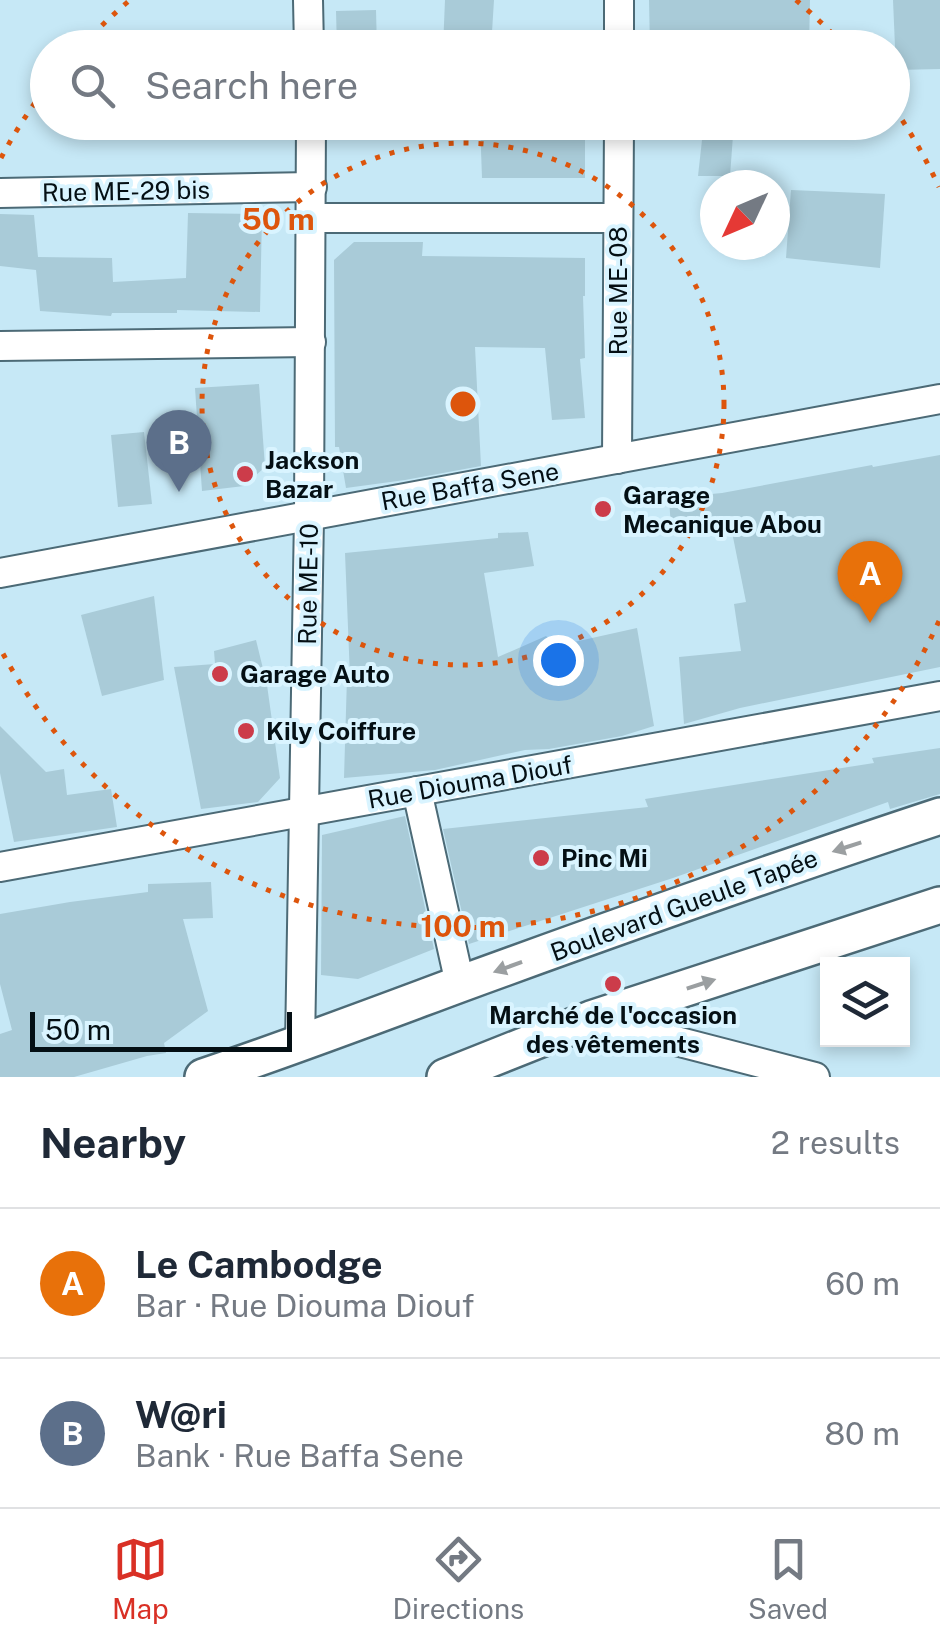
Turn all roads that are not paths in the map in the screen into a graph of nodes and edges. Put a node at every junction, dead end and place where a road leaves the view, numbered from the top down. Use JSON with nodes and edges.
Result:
{"nodes":[{"id":1,"x":308,"y":0,"type":"edge"},
{"id":2,"x":619,"y":0,"type":"edge"},
{"id":3,"x":309,"y":30,"type":"edge"},
{"id":4,"x":619,"y":30,"type":"edge"},
{"id":5,"x":311,"y":140,"type":"edge"},
{"id":6,"x":618,"y":140,"type":"edge"},
{"id":7,"x":312,"y":188,"type":"junction"},
{"id":8,"x":0,"y":193,"type":"edge"},
{"id":9,"x":311,"y":218,"type":"junction"},
{"id":10,"x":618,"y":218,"type":"junction"},
{"id":11,"x":311,"y":342,"type":"junction"},
{"id":12,"x":0,"y":346,"type":"edge"},
{"id":13,"x":940,"y":399,"type":"edge"},
{"id":14,"x":617,"y":459,"type":"junction"},
{"id":15,"x":309,"y":516,"type":"junction"},
{"id":16,"x":0,"y":573,"type":"edge"},
{"id":17,"x":940,"y":696,"type":"edge"},
{"id":18,"x":417,"y":791,"type":"junction"},
{"id":19,"x":303,"y":812,"type":"junction"},
{"id":20,"x":940,"y":816,"type":"edge"},
{"id":21,"x":0,"y":868,"type":"edge"},
{"id":22,"x":940,"y":905,"type":"edge"},
{"id":23,"x":460,"y":984,"type":"junction"},
{"id":24,"x":591,"y":1019,"type":"junction"},
{"id":25,"x":300,"y":1045,"type":"junction"},
{"id":26,"x":203,"y":1077,"type":"edge"},
{"id":27,"x":445,"y":1077,"type":"edge"},
{"id":28,"x":816,"y":1077,"type":"edge"}],
"edges":[{"from":1,"to":3,"type":"street"},
{"from":2,"to":4,"type":"street"},
{"from":5,"to":7,"type":"street","name":"Rue ME-10"},
{"from":6,"to":10,"type":"street","name":"Rue ME-08"},
{"from":7,"to":8,"type":"street","name":"Rue ME-29 bis"},
{"from":7,"to":9,"type":"street","name":"Rue ME-10"},
{"from":9,"to":10,"type":"street"},
{"from":9,"to":11,"type":"street","name":"Rue ME-10"},
{"from":10,"to":14,"type":"street","name":"Rue ME-08"},
{"from":11,"to":12,"type":"street"},
{"from":11,"to":15,"type":"street","name":"Rue ME-10"},
{"from":13,"to":14,"type":"street","name":"Rue Baffa Sene"},
{"from":14,"to":15,"type":"street","name":"Rue Baffa Sene"},
{"from":15,"to":16,"type":"street","name":"Rue Baffa Sene"},
{"from":15,"to":19,"type":"street","name":"Rue ME-10"},
{"from":17,"to":18,"type":"street","name":"Rue Diouma Diouf"},
{"from":18,"to":19,"type":"street","name":"Rue Diouma Diouf"},
{"from":18,"to":23,"type":"street"},
{"from":19,"to":21,"type":"street","name":"Rue Diouma Diouf"},
{"from":19,"to":25,"type":"street","name":"Rue ME-10"},
{"from":20,"to":23,"type":"street","name":"Boulevard Gueule Tapée","one_way":true},
{"from":24,"to":22,"type":"street","one_way":true},
{"from":23,"to":25,"type":"street","name":"Boulevard Gueule Tapée"},
{"from":24,"to":27,"type":"street"},
{"from":24,"to":28,"type":"street"},
{"from":25,"to":26,"type":"street","name":"Boulevard Gueule Tapée"}]}
